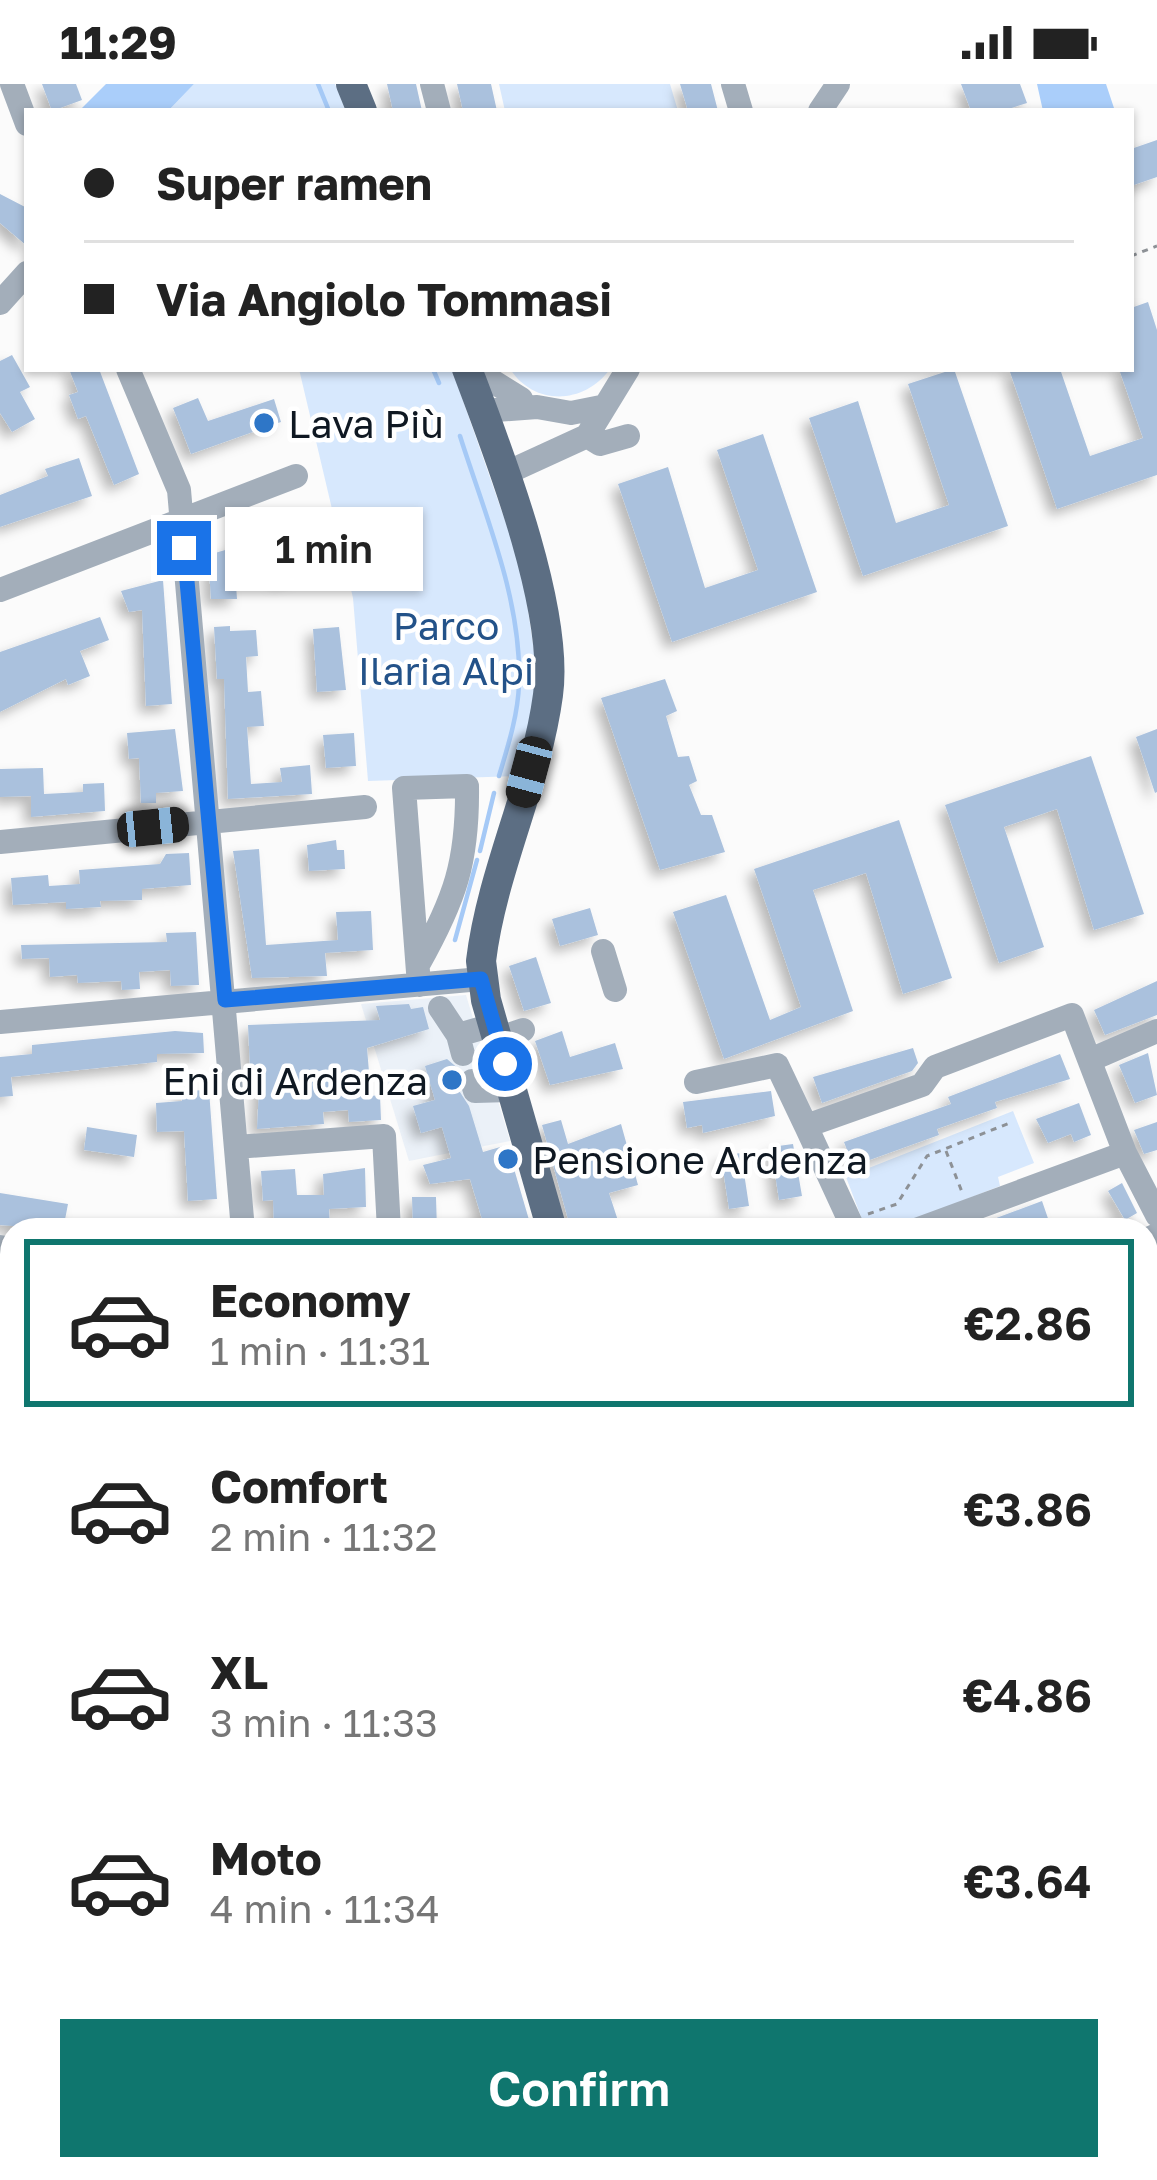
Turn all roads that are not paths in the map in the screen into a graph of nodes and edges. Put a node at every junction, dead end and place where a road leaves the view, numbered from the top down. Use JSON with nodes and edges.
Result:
{"nodes":[{"id":1,"x":11,"y":84,"type":"edge"},
{"id":2,"x":838,"y":84,"type":"edge"},
{"id":3,"x":821,"y":100,"type":"edge"},
{"id":4,"x":24,"y":116,"type":"edge"},
{"id":5,"x":24,"y":276,"type":"edge"},
{"id":6,"x":0,"y":303,"type":"edge"},
{"id":7,"x":129,"y":372,"type":"edge"},
{"id":8,"x":471,"y":372,"type":"edge"},
{"id":9,"x":475,"y":372,"type":"edge"},
{"id":10,"x":503,"y":372,"type":"edge"},
{"id":11,"x":626,"y":372,"type":"edge"},
{"id":12,"x":529,"y":403,"type":"junction"},
{"id":13,"x":601,"y":407,"type":"junction"},
{"id":14,"x":482,"y":411,"type":"junction"},
{"id":15,"x":587,"y":436,"type":"junction"},
{"id":16,"x":628,"y":436,"type":"dead end"},
{"id":17,"x":504,"y":474,"type":"junction"},
{"id":18,"x":296,"y":476,"type":"dead end"},
{"id":19,"x":182,"y":517,"type":"junction"},
{"id":20,"x":0,"y":590,"type":"edge"},
{"id":21,"x":365,"y":807,"type":"dead end"},
{"id":22,"x":209,"y":822,"type":"junction"},
{"id":23,"x":0,"y":842,"type":"edge"},
{"id":24,"x":603,"y":951,"type":"dead end"},
{"id":25,"x":419,"y":975,"type":"junction"},
{"id":26,"x":481,"y":979,"type":"junction"},
{"id":27,"x":615,"y":990,"type":"dead end"},
{"id":28,"x":225,"y":1000,"type":"junction"},
{"id":29,"x":440,"y":1008,"type":"dead end"},
{"id":30,"x":0,"y":1022,"type":"edge"},
{"id":31,"x":1157,"y":1030,"type":"edge"},
{"id":32,"x":504,"y":1031,"type":"junction"},
{"id":33,"x":1090,"y":1060,"type":"junction"},
{"id":34,"x":472,"y":1081,"type":"dead end"},
{"id":35,"x":696,"y":1082,"type":"dead end"},
{"id":36,"x":513,"y":1090,"type":"junction"},
{"id":37,"x":806,"y":1126,"type":"junction"},
{"id":38,"x":236,"y":1147,"type":"junction"},
{"id":39,"x":1124,"y":1153,"type":"junction"},
{"id":40,"x":1157,"y":1215,"type":"edge"},
{"id":41,"x":242,"y":1218,"type":"edge"},
{"id":42,"x":388,"y":1218,"type":"edge"},
{"id":43,"x":549,"y":1218,"type":"edge"},
{"id":44,"x":848,"y":1218,"type":"edge"},
{"id":45,"x":948,"y":1218,"type":"edge"}],
"edges":[{"from":1,"to":4,"type":"street"},
{"from":2,"to":3,"type":"street"},
{"from":5,"to":6,"type":"street"},
{"from":7,"to":19,"type":"street"},
{"from":8,"to":14,"type":"main road"},
{"from":9,"to":12,"type":"street"},
{"from":10,"to":12,"type":"street"},
{"from":11,"to":13,"type":"street"},
{"from":12,"to":13,"type":"street"},
{"from":12,"to":14,"type":"street"},
{"from":13,"to":15,"type":"street"},
{"from":14,"to":17,"type":"main road"},
{"from":15,"to":16,"type":"street"},
{"from":15,"to":17,"type":"street"},
{"from":17,"to":26,"type":"main road"},
{"from":18,"to":19,"type":"street"},
{"from":19,"to":20,"type":"street"},
{"from":19,"to":22,"type":"street"},
{"from":21,"to":22,"type":"street"},
{"from":22,"to":23,"type":"street"},
{"from":22,"to":28,"type":"street"},
{"from":24,"to":27,"type":"street"},
{"from":25,"to":25,"type":"street"},
{"from":25,"to":26,"type":"street"},
{"from":25,"to":28,"type":"street"},
{"from":26,"to":32,"type":"main road"},
{"from":28,"to":30,"type":"street"},
{"from":28,"to":38,"type":"street"},
{"from":29,"to":32,"type":"street"},
{"from":31,"to":33,"type":"street"},
{"from":32,"to":36,"type":"main road"},
{"from":33,"to":37,"type":"street"},
{"from":33,"to":39,"type":"street"},
{"from":34,"to":36,"type":"street"},
{"from":35,"to":37,"type":"street"},
{"from":36,"to":43,"type":"main road"},
{"from":37,"to":44,"type":"street"},
{"from":38,"to":41,"type":"street"},
{"from":38,"to":42,"type":"street"},
{"from":39,"to":40,"type":"street"},
{"from":39,"to":45,"type":"street"}]}
